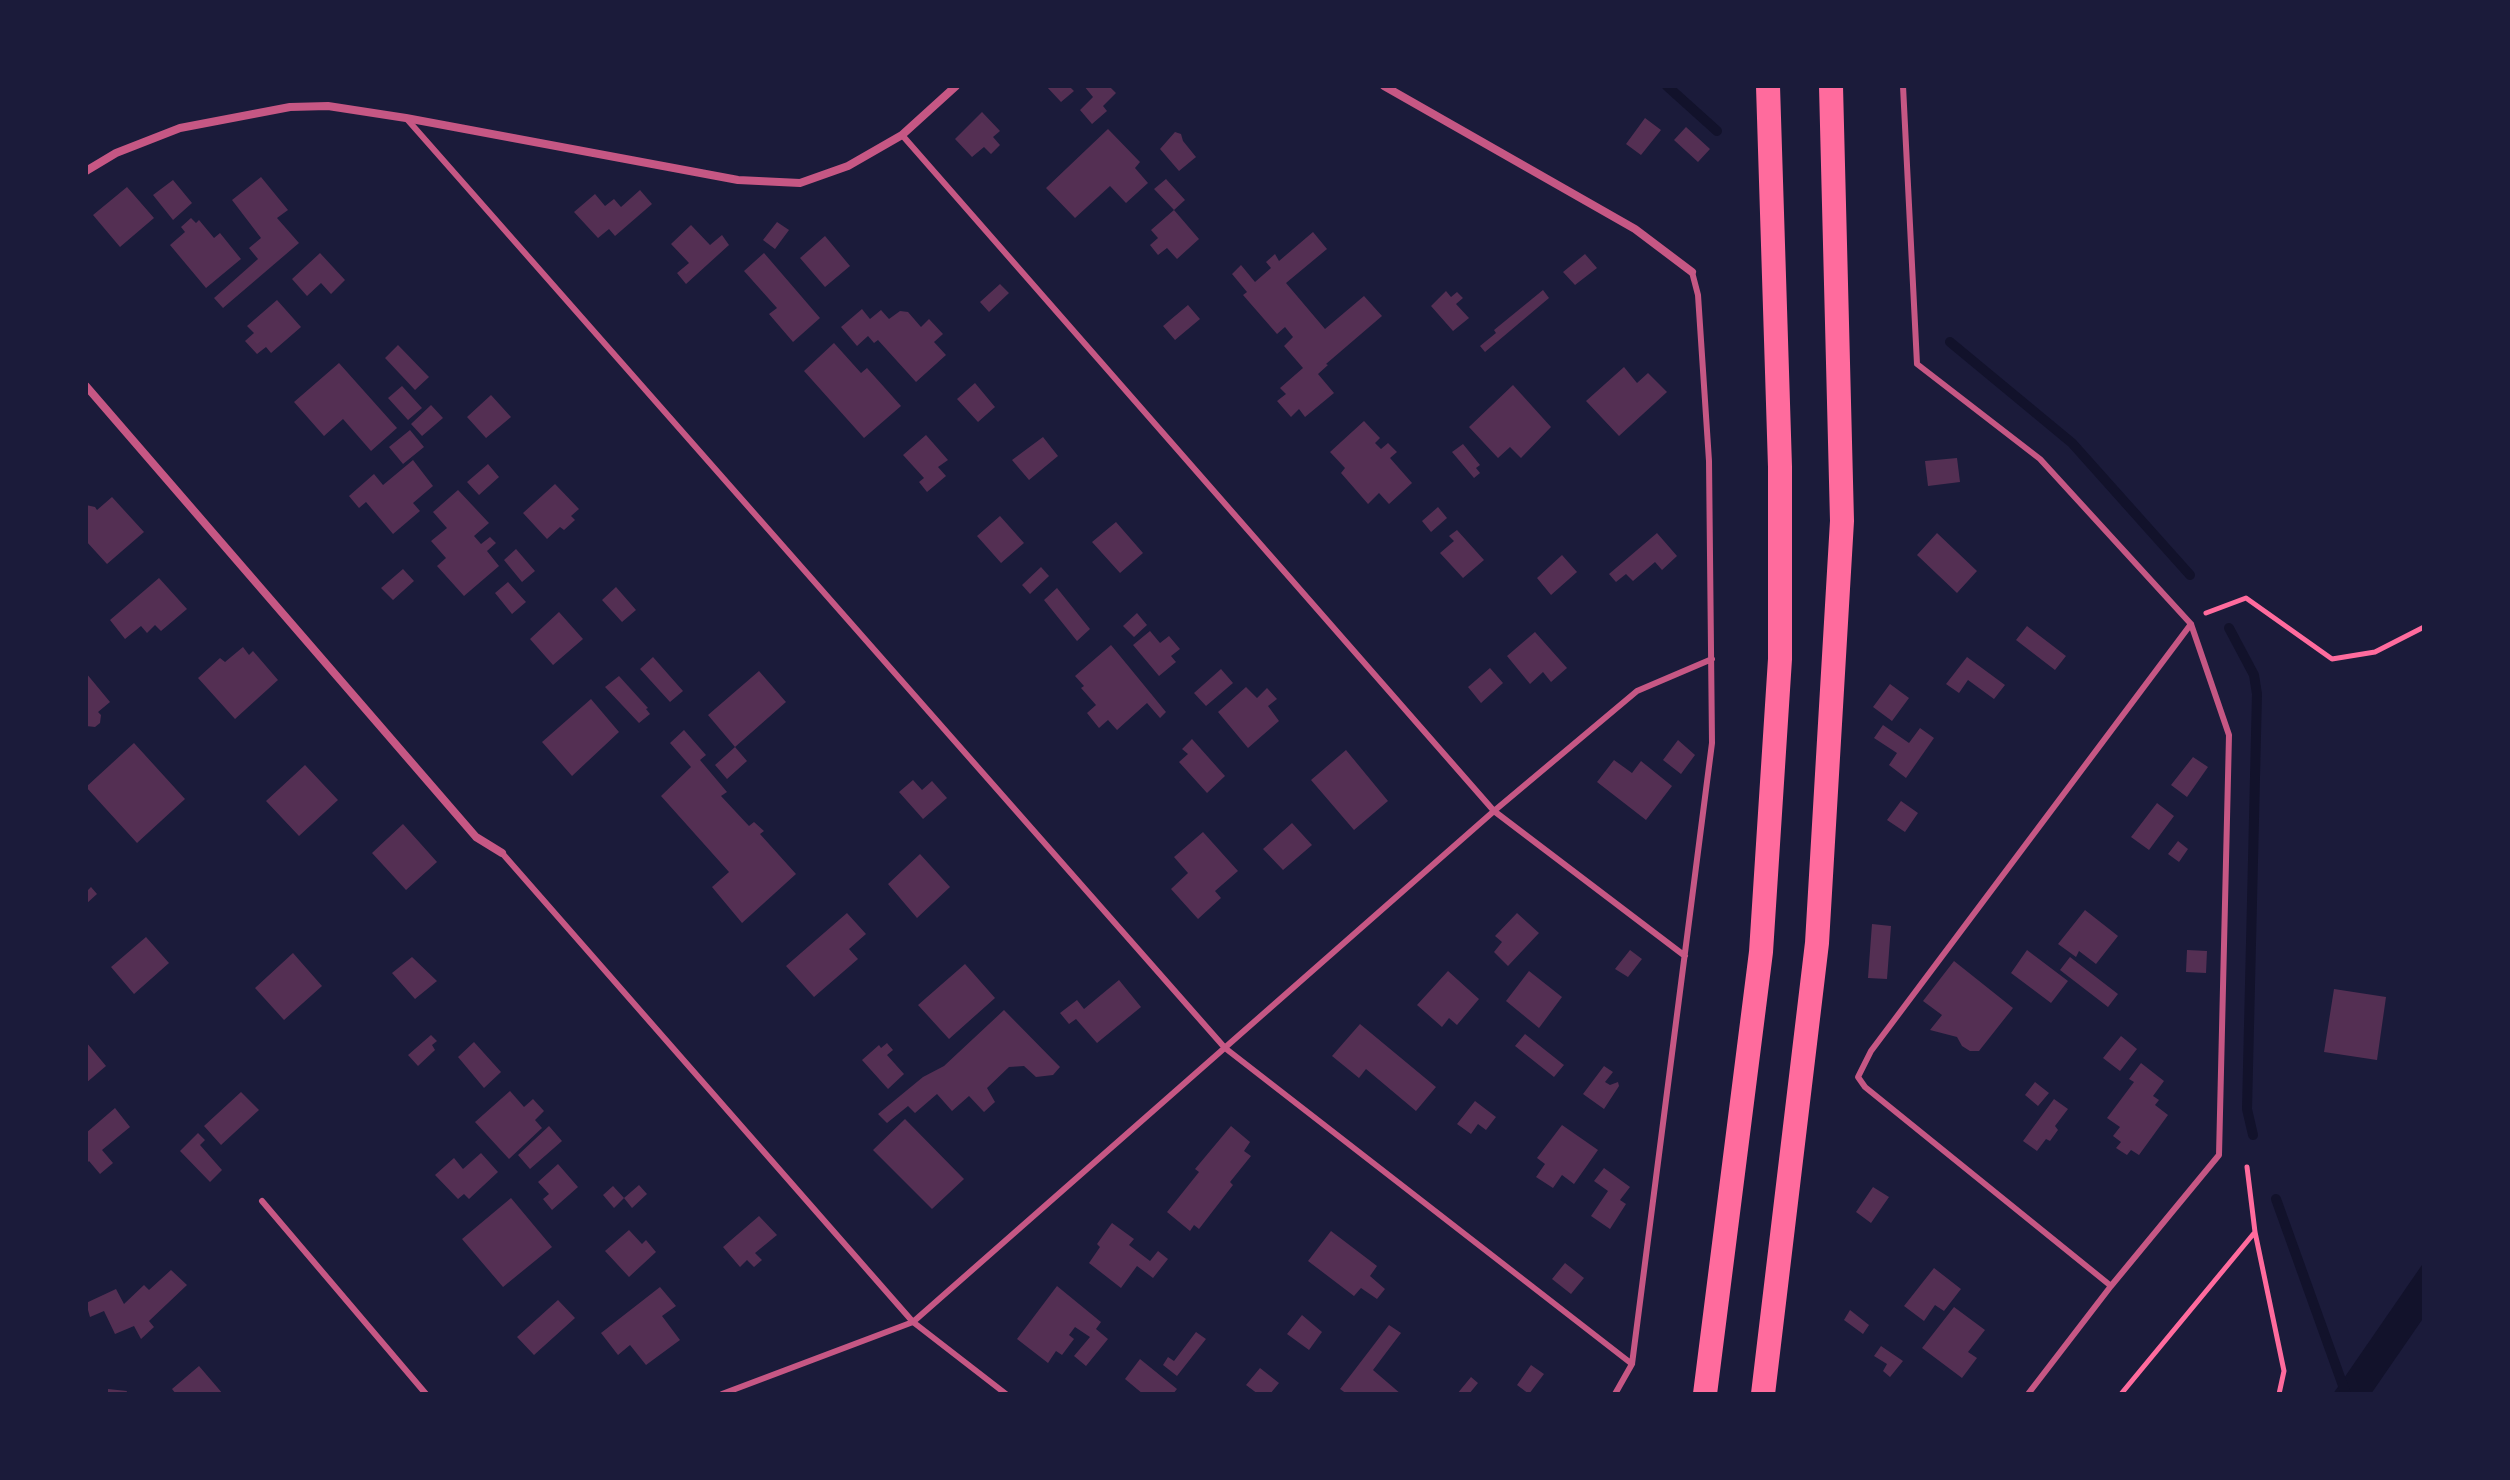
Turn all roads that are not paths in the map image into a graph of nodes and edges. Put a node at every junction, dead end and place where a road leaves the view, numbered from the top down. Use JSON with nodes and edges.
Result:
{"nodes":[{"id":1,"x":956,"y":86,"type":"edge"},
{"id":2,"x":1384,"y":86,"type":"edge"},
{"id":3,"x":1768,"y":86,"type":"edge"},
{"id":4,"x":1831,"y":86,"type":"edge"},
{"id":5,"x":1903,"y":86,"type":"edge"},
{"id":6,"x":406,"y":118,"type":"junction"},
{"id":7,"x":902,"y":135,"type":"junction"},
{"id":8,"x":86,"y":171,"type":"edge"},
{"id":9,"x":1692,"y":272,"type":"joint"},
{"id":10,"x":86,"y":386,"type":"edge"},
{"id":11,"x":2191,"y":624,"type":"junction"},
{"id":12,"x":1712,"y":659,"type":"junction"},
{"id":13,"x":1494,"y":811,"type":"junction"},
{"id":14,"x":502,"y":853,"type":"joint"},
{"id":15,"x":1685,"y":956,"type":"junction"},
{"id":16,"x":1225,"y":1048,"type":"junction"},
{"id":17,"x":262,"y":1201,"type":"dead end"},
{"id":18,"x":2111,"y":1286,"type":"junction"},
{"id":19,"x":913,"y":1322,"type":"junction"},
{"id":20,"x":1632,"y":1364,"type":"junction"},
{"id":21,"x":426,"y":1394,"type":"edge"},
{"id":22,"x":722,"y":1394,"type":"edge"},
{"id":23,"x":1006,"y":1394,"type":"edge"},
{"id":24,"x":1615,"y":1394,"type":"edge"},
{"id":25,"x":1705,"y":1394,"type":"edge"},
{"id":26,"x":1763,"y":1394,"type":"edge"},
{"id":27,"x":2028,"y":1394,"type":"edge"}],
"edges":[{"from":1,"to":7,"type":"street"},
{"from":2,"to":9,"type":"street"},
{"from":3,"to":25,"type":"highway"},
{"from":4,"to":26,"type":"highway"},
{"from":5,"to":11,"type":"lane"},
{"from":6,"to":7,"type":"street"},
{"from":6,"to":8,"type":"street"},
{"from":6,"to":16,"type":"lane"},
{"from":7,"to":13,"type":"lane"},
{"from":9,"to":12,"type":"lane"},
{"from":10,"to":14,"type":"street"},
{"from":11,"to":18,"type":"lane"},
{"from":11,"to":18,"type":"lane"},
{"from":12,"to":13,"type":"lane"},
{"from":12,"to":15,"type":"lane"},
{"from":13,"to":15,"type":"lane"},
{"from":13,"to":16,"type":"lane"},
{"from":14,"to":19,"type":"lane"},
{"from":15,"to":20,"type":"lane"},
{"from":16,"to":19,"type":"lane"},
{"from":16,"to":20,"type":"lane"},
{"from":17,"to":21,"type":"lane"},
{"from":18,"to":27,"type":"lane"},
{"from":19,"to":22,"type":"lane"},
{"from":19,"to":23,"type":"lane"},
{"from":20,"to":24,"type":"lane"}]}
